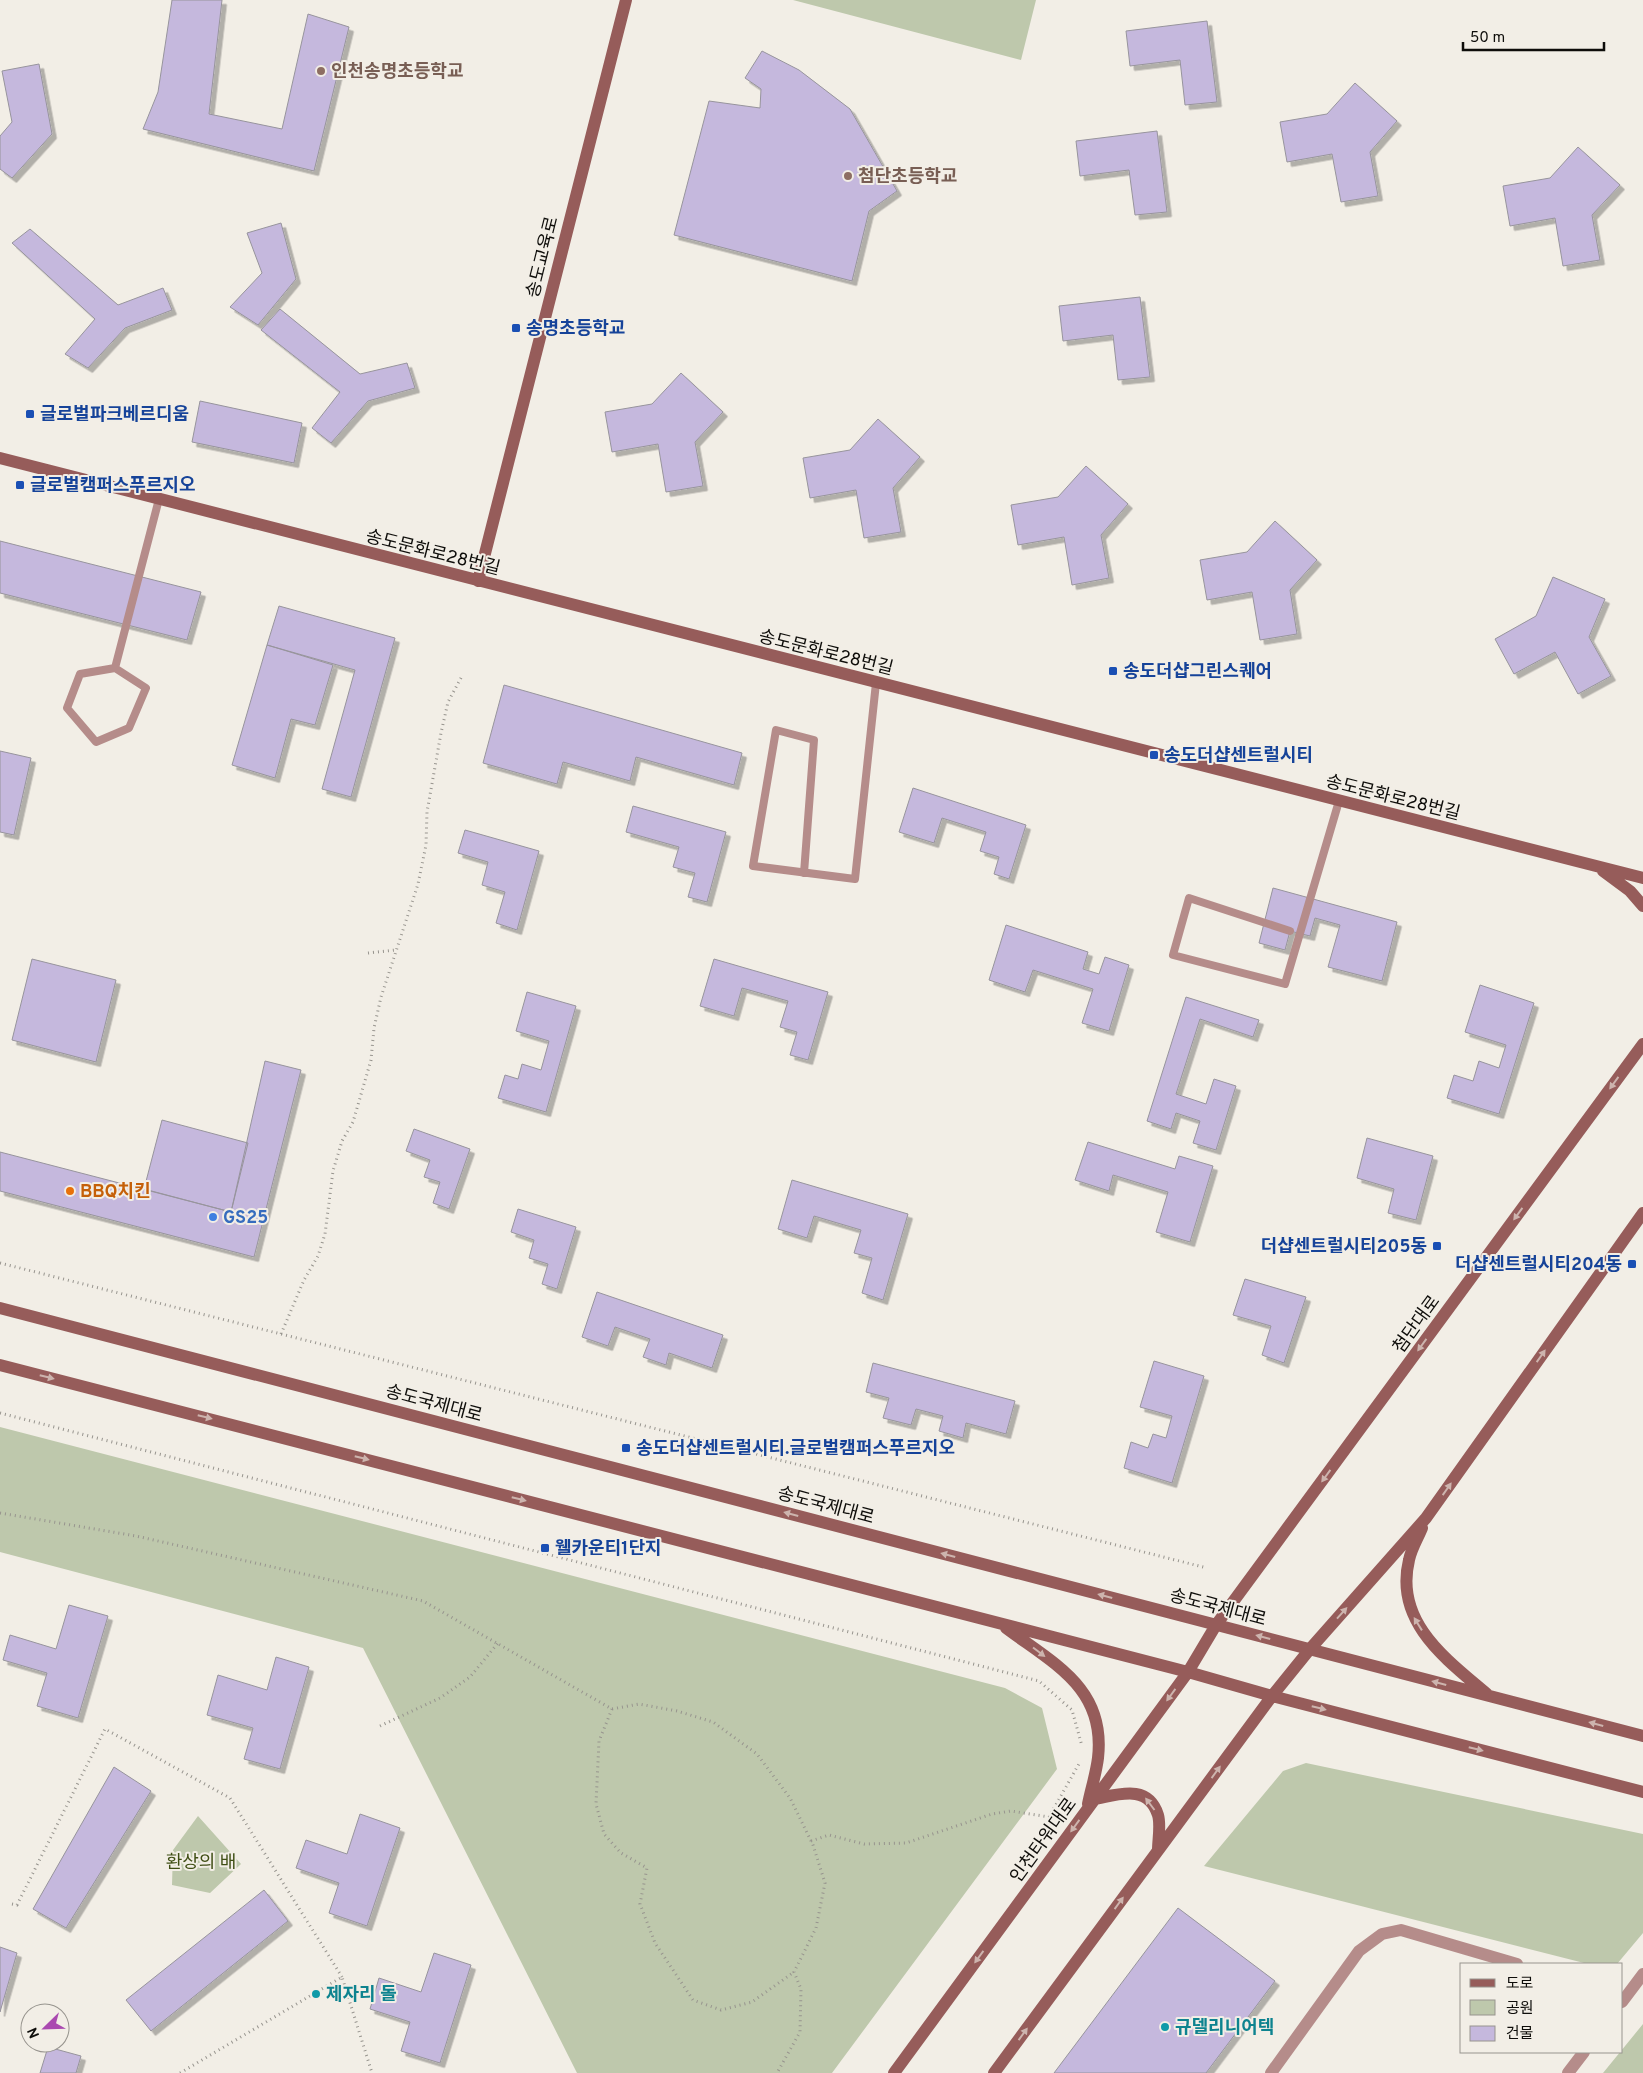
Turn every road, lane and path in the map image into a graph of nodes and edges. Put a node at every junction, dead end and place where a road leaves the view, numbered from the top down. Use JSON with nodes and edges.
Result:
{"nodes":[{"id":1,"x":626,"y":0,"type":"edge"},
{"id":2,"x":0,"y":458,"type":"edge"},
{"id":3,"x":159,"y":499,"type":"junction"},
{"id":4,"x":478,"y":581,"type":"junction"},
{"id":5,"x":115,"y":668,"type":"junction"},
{"id":6,"x":462,"y":676,"type":"dead end"},
{"id":7,"x":876,"y":683,"type":"junction"},
{"id":8,"x":1339,"y":801,"type":"junction"},
{"id":9,"x":1596,"y":867,"type":"junction"},
{"id":10,"x":804,"y":872,"type":"junction"},
{"id":11,"x":1643,"y":878,"type":"edge"},
{"id":12,"x":1643,"y":906,"type":"edge"},
{"id":13,"x":1290,"y":931,"type":"dead end"},
{"id":14,"x":396,"y":950,"type":"junction"},
{"id":15,"x":368,"y":953,"type":"dead end"},
{"id":16,"x":1643,"y":1044,"type":"edge"},
{"id":17,"x":1643,"y":1213,"type":"edge"},
{"id":18,"x":0,"y":1263,"type":"edge"},
{"id":19,"x":0,"y":1308,"type":"edge"},
{"id":20,"x":280,"y":1334,"type":"junction"},
{"id":21,"x":0,"y":1365,"type":"edge"},
{"id":22,"x":0,"y":1413,"type":"edge"},
{"id":23,"x":0,"y":1513,"type":"edge"},
{"id":24,"x":1426,"y":1518,"type":"junction"},
{"id":25,"x":1207,"y":1568,"type":"dead end"},
{"id":26,"x":1000,"y":1623,"type":"junction"},
{"id":27,"x":1216,"y":1625,"type":"junction"},
{"id":28,"x":498,"y":1644,"type":"junction"},
{"id":29,"x":1310,"y":1649,"type":"junction"},
{"id":30,"x":1188,"y":1672,"type":"junction"},
{"id":31,"x":1272,"y":1696,"type":"junction"},
{"id":32,"x":1488,"y":1696,"type":"junction"},
{"id":33,"x":612,"y":1709,"type":"junction"},
{"id":34,"x":380,"y":1726,"type":"dead end"},
{"id":35,"x":1643,"y":1736,"type":"edge"},
{"id":36,"x":1643,"y":1792,"type":"edge"},
{"id":37,"x":1094,"y":1800,"type":"junction"},
{"id":38,"x":1086,"y":1810,"type":"junction"},
{"id":39,"x":811,"y":1841,"type":"junction"},
{"id":40,"x":1158,"y":1850,"type":"junction"},
{"id":41,"x":12,"y":1904,"type":"dead end"},
{"id":42,"x":1513,"y":1963,"type":"edge"},
{"id":43,"x":794,"y":1972,"type":"junction"},
{"id":44,"x":1643,"y":1974,"type":"edge"},
{"id":45,"x":342,"y":1977,"type":"junction"},
{"id":46,"x":1623,"y":1998,"type":"edge"},
{"id":47,"x":1583,"y":2053,"type":"edge"},
{"id":48,"x":180,"y":2073,"type":"edge"},
{"id":49,"x":372,"y":2073,"type":"edge"},
{"id":50,"x":777,"y":2073,"type":"edge"},
{"id":51,"x":894,"y":2073,"type":"edge"},
{"id":52,"x":994,"y":2073,"type":"edge"},
{"id":53,"x":1271,"y":2073,"type":"edge"},
{"id":54,"x":1568,"y":2073,"type":"edge"}],
"edges":[{"from":1,"to":4,"type":"main road","name":"송도교육로"},
{"from":2,"to":3,"type":"main road","name":"송도문화로28번길"},
{"from":3,"to":4,"type":"main road","name":"송도문화로28번길"},
{"from":3,"to":5,"type":"lane"},
{"from":4,"to":7,"type":"main road","name":"송도문화로28번길"},
{"from":5,"to":5,"type":"lane"},
{"from":6,"to":14,"type":"path"},
{"from":7,"to":8,"type":"main road","name":"송도문화로28번길"},
{"from":7,"to":10,"type":"lane"},
{"from":8,"to":9,"type":"main road","name":"송도문화로28번길"},
{"from":8,"to":13,"type":"lane"},
{"from":9,"to":11,"type":"main road","name":"송도문화로28번길"},
{"from":9,"to":12,"type":"main road"},
{"from":10,"to":10,"type":"lane"},
{"from":14,"to":15,"type":"path"},
{"from":14,"to":20,"type":"path"},
{"from":16,"to":27,"type":"main road","name":"첨단대로","one_way":true},
{"from":24,"to":17,"type":"main road","one_way":true},
{"from":18,"to":20,"type":"path"},
{"from":27,"to":19,"type":"main road","name":"송도국제대로","one_way":true},
{"from":20,"to":25,"type":"path"},
{"from":21,"to":26,"type":"main road","one_way":true},
{"from":22,"to":39,"type":"path"},
{"from":23,"to":28,"type":"path"},
{"from":29,"to":24,"type":"main road","one_way":true},
{"from":32,"to":24,"type":"main road","one_way":true},
{"from":26,"to":30,"type":"main road"},
{"from":26,"to":38,"type":"main road","one_way":true},
{"from":29,"to":27,"type":"main road","name":"송도국제대로","one_way":true},
{"from":27,"to":30,"type":"main road","name":"인천타워대로"},
{"from":28,"to":33,"type":"path"},
{"from":28,"to":34,"type":"path"},
{"from":29,"to":31,"type":"main road"},
{"from":32,"to":29,"type":"main road","name":"송도국제대로","one_way":true},
{"from":30,"to":31,"type":"main road"},
{"from":30,"to":37,"type":"main road","name":"인천타워대로","one_way":true},
{"from":31,"to":36,"type":"main road","one_way":true},
{"from":40,"to":31,"type":"main road","one_way":true},
{"from":35,"to":32,"type":"main road","name":"송도국제대로","one_way":true},
{"from":33,"to":39,"type":"path"},
{"from":33,"to":43,"type":"path"},
{"from":37,"to":38,"type":"main road","name":"인천타워대로"},
{"from":40,"to":37,"type":"main road","one_way":true},
{"from":38,"to":51,"type":"main road","name":"인천타워대로","one_way":true},
{"from":39,"to":43,"type":"path"},
{"from":52,"to":40,"type":"main road","one_way":true},
{"from":41,"to":45,"type":"path"},
{"from":42,"to":53,"type":"street"},
{"from":43,"to":50,"type":"path"},
{"from":44,"to":46,"type":"street"},
{"from":45,"to":48,"type":"path"},
{"from":45,"to":49,"type":"path"},
{"from":47,"to":54,"type":"street"}]}
